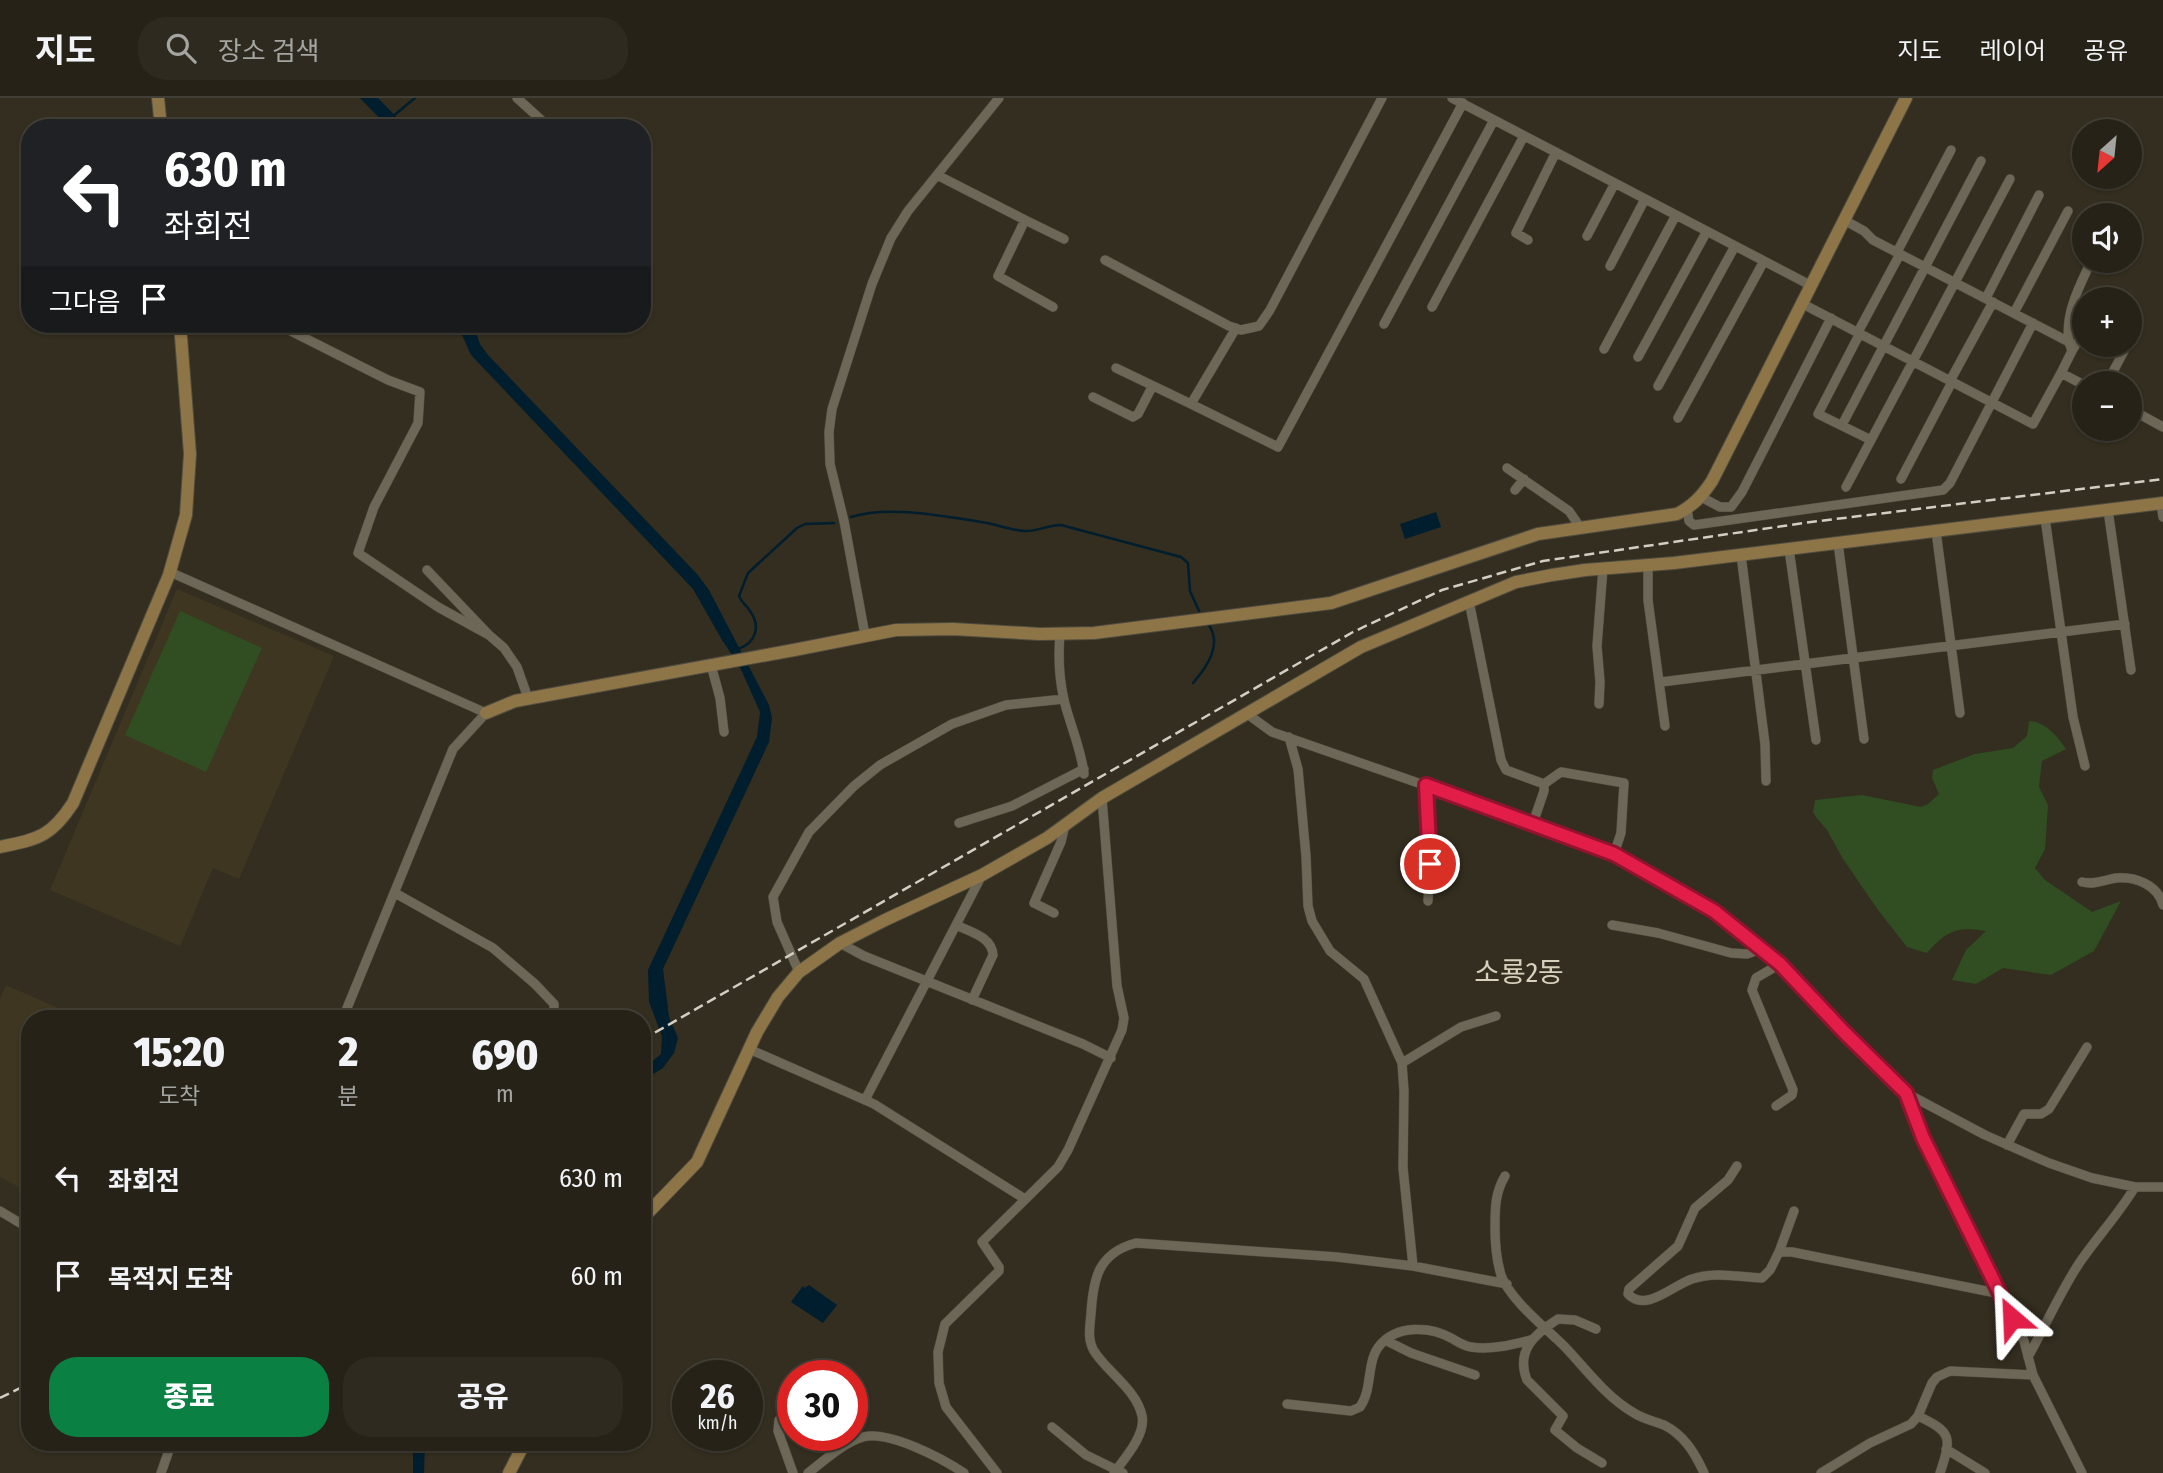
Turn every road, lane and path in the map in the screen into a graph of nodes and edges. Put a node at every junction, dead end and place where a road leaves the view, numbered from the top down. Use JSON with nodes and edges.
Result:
{"nodes":[{"id":1,"x":158,"y":98,"type":"edge"},
{"id":2,"x":517,"y":98,"type":"edge"},
{"id":3,"x":999,"y":98,"type":"edge"},
{"id":4,"x":1382,"y":98,"type":"edge"},
{"id":5,"x":1452,"y":98,"type":"edge"},
{"id":6,"x":1906,"y":98,"type":"edge"},
{"id":7,"x":1462,"y":103,"type":"junction"},
{"id":8,"x":160,"y":119,"type":"edge"},
{"id":9,"x":540,"y":119,"type":"edge"},
{"id":10,"x":1494,"y":120,"type":"junction"},
{"id":11,"x":1524,"y":136,"type":"junction"},
{"id":12,"x":1951,"y":150,"type":"dead end"},
{"id":13,"x":1556,"y":152,"type":"junction"},
{"id":14,"x":1982,"y":161,"type":"dead end"},
{"id":15,"x":937,"y":176,"type":"junction"},
{"id":16,"x":2010,"y":179,"type":"dead end"},
{"id":17,"x":1615,"y":183,"type":"junction"},
{"id":18,"x":2039,"y":195,"type":"dead end"},
{"id":19,"x":1645,"y":199,"type":"junction"},
{"id":20,"x":2068,"y":211,"type":"dead end"},
{"id":21,"x":1676,"y":215,"type":"junction"},
{"id":22,"x":1025,"y":220,"type":"junction"},
{"id":23,"x":1844,"y":220,"type":"junction"},
{"id":24,"x":1707,"y":231,"type":"junction"},
{"id":25,"x":1587,"y":236,"type":"dead end"},
{"id":26,"x":1064,"y":239,"type":"dead end"},
{"id":27,"x":1528,"y":240,"type":"dead end"},
{"id":28,"x":1735,"y":246,"type":"junction"},
{"id":29,"x":1898,"y":253,"type":"junction"},
{"id":30,"x":1105,"y":260,"type":"dead end"},
{"id":31,"x":1764,"y":261,"type":"junction"},
{"id":32,"x":1609,"y":267,"type":"dead end"},
{"id":33,"x":1926,"y":267,"type":"junction"},
{"id":34,"x":2086,"y":273,"type":"edge"},
{"id":35,"x":1954,"y":282,"type":"junction"},
{"id":36,"x":1810,"y":285,"type":"junction"},
{"id":37,"x":1990,"y":300,"type":"junction"},
{"id":38,"x":1801,"y":303,"type":"junction"},
{"id":39,"x":1053,"y":307,"type":"dead end"},
{"id":40,"x":1433,"y":307,"type":"dead end"},
{"id":41,"x":2014,"y":313,"type":"junction"},
{"id":42,"x":1831,"y":318,"type":"junction"},
{"id":43,"x":2033,"y":323,"type":"junction"},
{"id":44,"x":1384,"y":324,"type":"dead end"},
{"id":45,"x":1236,"y":328,"type":"junction"},
{"id":46,"x":181,"y":333,"type":"edge"},
{"id":47,"x":295,"y":333,"type":"edge"},
{"id":48,"x":1859,"y":333,"type":"junction"},
{"id":49,"x":1884,"y":346,"type":"junction"},
{"id":50,"x":2071,"y":347,"type":"junction"},
{"id":51,"x":1604,"y":349,"type":"dead end"},
{"id":52,"x":1638,"y":357,"type":"dead end"},
{"id":53,"x":1913,"y":361,"type":"junction"},
{"id":54,"x":1116,"y":368,"type":"dead end"},
{"id":55,"x":2061,"y":373,"type":"junction"},
{"id":56,"x":2072,"y":379,"type":"edge"},
{"id":57,"x":1951,"y":382,"type":"junction"},
{"id":58,"x":1658,"y":386,"type":"dead end"},
{"id":59,"x":1152,"y":387,"type":"junction"},
{"id":60,"x":1093,"y":397,"type":"dead end"},
{"id":61,"x":1992,"y":403,"type":"junction"},
{"id":62,"x":1191,"y":404,"type":"junction"},
{"id":63,"x":2142,"y":416,"type":"edge"},
{"id":64,"x":1678,"y":418,"type":"dead end"},
{"id":65,"x":1842,"y":425,"type":"junction"},
{"id":66,"x":2163,"y":427,"type":"edge"},
{"id":67,"x":1871,"y":440,"type":"junction"},
{"id":68,"x":1507,"y":468,"type":"dead end"},
{"id":69,"x":1524,"y":479,"type":"junction"},
{"id":70,"x":1901,"y":479,"type":"dead end"},
{"id":71,"x":1846,"y":487,"type":"dead end"},
{"id":72,"x":1515,"y":490,"type":"dead end"},
{"id":73,"x":1701,"y":497,"type":"junction"},
{"id":74,"x":2162,"y":508,"type":"edge"},
{"id":75,"x":1687,"y":509,"type":"junction"},
{"id":76,"x":2108,"y":510,"type":"junction"},
{"id":77,"x":2045,"y":518,"type":"junction"},
{"id":78,"x":1580,"y":527,"type":"junction"},
{"id":79,"x":1936,"y":531,"type":"junction"},
{"id":80,"x":1838,"y":543,"type":"junction"},
{"id":81,"x":1790,"y":549,"type":"junction"},
{"id":82,"x":1741,"y":555,"type":"junction"},
{"id":83,"x":1648,"y":565,"type":"junction"},
{"id":84,"x":1604,"y":568,"type":"junction"},
{"id":85,"x":427,"y":570,"type":"dead end"},
{"id":86,"x":170,"y":572,"type":"junction"},
{"id":87,"x":1469,"y":601,"type":"junction"},
{"id":88,"x":2125,"y":624,"type":"junction"},
{"id":89,"x":2062,"y":632,"type":"junction"},
{"id":90,"x":1060,"y":634,"type":"junction"},
{"id":91,"x":489,"y":635,"type":"junction"},
{"id":92,"x":865,"y":635,"type":"junction"},
{"id":93,"x":1951,"y":645,"type":"junction"},
{"id":94,"x":1853,"y":658,"type":"junction"},
{"id":95,"x":1805,"y":664,"type":"junction"},
{"id":96,"x":711,"y":665,"type":"junction"},
{"id":97,"x":1756,"y":670,"type":"junction"},
{"id":98,"x":2131,"y":670,"type":"dead end"},
{"id":99,"x":1661,"y":682,"type":"junction"},
{"id":100,"x":528,"y":698,"type":"junction"},
{"id":101,"x":1064,"y":699,"type":"junction"},
{"id":102,"x":1599,"y":704,"type":"dead end"},
{"id":103,"x":486,"y":713,"type":"junction"},
{"id":104,"x":1246,"y":713,"type":"junction"},
{"id":105,"x":1960,"y":713,"type":"dead end"},
{"id":106,"x":1665,"y":726,"type":"dead end"},
{"id":107,"x":724,"y":732,"type":"dead end"},
{"id":108,"x":1289,"y":737,"type":"junction"},
{"id":109,"x":1864,"y":739,"type":"dead end"},
{"id":110,"x":1816,"y":740,"type":"dead end"},
{"id":111,"x":2085,"y":766,"type":"dead end"},
{"id":112,"x":1766,"y":780,"type":"dead end"},
{"id":113,"x":1544,"y":784,"type":"junction"},
{"id":114,"x":1426,"y":785,"type":"junction"},
{"id":115,"x":1102,"y":798,"type":"junction"},
{"id":116,"x":959,"y":823,"type":"dead end"},
{"id":117,"x":1532,"y":823,"type":"junction"},
{"id":118,"x":1066,"y":824,"type":"junction"},
{"id":119,"x":0,"y":847,"type":"edge"},
{"id":120,"x":1614,"y":854,"type":"junction"},
{"id":121,"x":982,"y":875,"type":"junction"},
{"id":122,"x":2082,"y":882,"type":"dead end"},
{"id":123,"x":395,"y":893,"type":"junction"},
{"id":124,"x":1428,"y":901,"type":"dead end"},
{"id":125,"x":2163,"y":905,"type":"edge"},
{"id":126,"x":1054,"y":913,"type":"dead end"},
{"id":127,"x":956,"y":925,"type":"junction"},
{"id":128,"x":1612,"y":925,"type":"dead end"},
{"id":129,"x":840,"y":943,"type":"junction"},
{"id":130,"x":1761,"y":948,"type":"junction"},
{"id":131,"x":1780,"y":964,"type":"junction"},
{"id":132,"x":799,"y":972,"type":"junction"},
{"id":133,"x":928,"y":981,"type":"junction"},
{"id":134,"x":972,"y":1000,"type":"junction"},
{"id":135,"x":346,"y":1010,"type":"edge"},
{"id":136,"x":554,"y":1010,"type":"edge"},
{"id":137,"x":1496,"y":1016,"type":"dead end"},
{"id":138,"x":2087,"y":1047,"type":"dead end"},
{"id":139,"x":749,"y":1049,"type":"junction"},
{"id":140,"x":1111,"y":1058,"type":"junction"},
{"id":141,"x":1402,"y":1063,"type":"junction"},
{"id":142,"x":1906,"y":1093,"type":"junction"},
{"id":143,"x":865,"y":1100,"type":"junction"},
{"id":144,"x":1776,"y":1106,"type":"dead end"},
{"id":145,"x":2007,"y":1145,"type":"junction"},
{"id":146,"x":1737,"y":1166,"type":"dead end"},
{"id":147,"x":1505,"y":1176,"type":"dead end"},
{"id":148,"x":2135,"y":1187,"type":"junction"},
{"id":149,"x":2163,"y":1187,"type":"edge"},
{"id":150,"x":1025,"y":1199,"type":"junction"},
{"id":151,"x":651,"y":1210,"type":"edge"},
{"id":152,"x":0,"y":1211,"type":"edge"},
{"id":153,"x":1794,"y":1211,"type":"dead end"},
{"id":154,"x":21,"y":1224,"type":"edge"},
{"id":155,"x":1779,"y":1252,"type":"junction"},
{"id":156,"x":1413,"y":1266,"type":"junction"},
{"id":157,"x":1507,"y":1284,"type":"junction"},
{"id":158,"x":2001,"y":1294,"type":"junction"},
{"id":159,"x":1544,"y":1328,"type":"junction"},
{"id":160,"x":1596,"y":1329,"type":"dead end"},
{"id":161,"x":1385,"y":1340,"type":"junction"},
{"id":162,"x":1530,"y":1340,"type":"junction"},
{"id":163,"x":2028,"y":1357,"type":"junction"},
{"id":164,"x":1475,"y":1375,"type":"dead end"},
{"id":165,"x":2033,"y":1375,"type":"junction"},
{"id":166,"x":1287,"y":1404,"type":"dead end"},
{"id":167,"x":1918,"y":1416,"type":"junction"},
{"id":168,"x":1052,"y":1427,"type":"dead end"},
{"id":169,"x":1946,"y":1449,"type":"junction"},
{"id":170,"x":169,"y":1451,"type":"edge"},
{"id":171,"x":520,"y":1451,"type":"edge"},
{"id":172,"x":785,"y":1451,"type":"edge"},
{"id":173,"x":1602,"y":1463,"type":"dead end"},
{"id":174,"x":1117,"y":1472,"type":"edge"},
{"id":175,"x":161,"y":1473,"type":"edge"},
{"id":176,"x":509,"y":1473,"type":"edge"},
{"id":177,"x":793,"y":1473,"type":"edge"},
{"id":178,"x":808,"y":1473,"type":"edge"},
{"id":179,"x":964,"y":1473,"type":"edge"},
{"id":180,"x":996,"y":1473,"type":"edge"},
{"id":181,"x":1704,"y":1473,"type":"edge"},
{"id":182,"x":1821,"y":1473,"type":"edge"},
{"id":183,"x":1940,"y":1473,"type":"edge"},
{"id":184,"x":1985,"y":1473,"type":"edge"},
{"id":185,"x":2082,"y":1473,"type":"edge"}],
"edges":[{"from":1,"to":8,"type":"street"},
{"from":2,"to":9,"type":"street"},
{"from":3,"to":15,"type":"street"},
{"from":4,"to":45,"type":"street"},
{"from":5,"to":7,"type":"street"},
{"from":6,"to":23,"type":"street"},
{"from":7,"to":10,"type":"street"},
{"from":7,"to":62,"type":"street"},
{"from":10,"to":11,"type":"street"},
{"from":10,"to":44,"type":"street"},
{"from":11,"to":13,"type":"street"},
{"from":11,"to":40,"type":"street"},
{"from":12,"to":29,"type":"street"},
{"from":13,"to":17,"type":"street"},
{"from":13,"to":27,"type":"street"},
{"from":14,"to":33,"type":"street"},
{"from":15,"to":22,"type":"street"},
{"from":15,"to":92,"type":"street"},
{"from":16,"to":35,"type":"street"},
{"from":17,"to":19,"type":"street"},
{"from":17,"to":25,"type":"street"},
{"from":18,"to":37,"type":"street"},
{"from":19,"to":21,"type":"street"},
{"from":19,"to":32,"type":"street"},
{"from":20,"to":41,"type":"street"},
{"from":21,"to":24,"type":"street"},
{"from":21,"to":51,"type":"street"},
{"from":22,"to":26,"type":"street"},
{"from":22,"to":39,"type":"street"},
{"from":23,"to":29,"type":"street"},
{"from":23,"to":36,"type":"street"},
{"from":24,"to":28,"type":"street"},
{"from":24,"to":52,"type":"street"},
{"from":28,"to":31,"type":"street"},
{"from":28,"to":58,"type":"street"},
{"from":29,"to":33,"type":"street"},
{"from":29,"to":48,"type":"street"},
{"from":30,"to":45,"type":"street"},
{"from":31,"to":36,"type":"street"},
{"from":31,"to":64,"type":"street"},
{"from":33,"to":35,"type":"street"},
{"from":33,"to":49,"type":"street"},
{"from":34,"to":50,"type":"street"},
{"from":35,"to":37,"type":"street"},
{"from":35,"to":53,"type":"street"},
{"from":36,"to":38,"type":"street"},
{"from":37,"to":41,"type":"street"},
{"from":37,"to":57,"type":"street"},
{"from":38,"to":42,"type":"street"},
{"from":38,"to":73,"type":"street"},
{"from":41,"to":43,"type":"street"},
{"from":42,"to":48,"type":"street"},
{"from":42,"to":73,"type":"street"},
{"from":43,"to":50,"type":"street"},
{"from":43,"to":61,"type":"street"},
{"from":45,"to":62,"type":"street"},
{"from":46,"to":86,"type":"street"},
{"from":47,"to":91,"type":"street"},
{"from":48,"to":49,"type":"street"},
{"from":48,"to":65,"type":"street"},
{"from":49,"to":53,"type":"street"},
{"from":49,"to":65,"type":"street"},
{"from":50,"to":55,"type":"street"},
{"from":53,"to":57,"type":"street"},
{"from":53,"to":67,"type":"street"},
{"from":54,"to":59,"type":"street"},
{"from":55,"to":56,"type":"street"},
{"from":55,"to":61,"type":"street"},
{"from":57,"to":61,"type":"street"},
{"from":57,"to":70,"type":"street"},
{"from":59,"to":60,"type":"street"},
{"from":59,"to":62,"type":"street"},
{"from":61,"to":75,"type":"street"},
{"from":63,"to":66,"type":"street"},
{"from":65,"to":67,"type":"street"},
{"from":67,"to":71,"type":"street"},
{"from":68,"to":69,"type":"street"},
{"from":69,"to":72,"type":"street"},
{"from":69,"to":78,"type":"street"},
{"from":73,"to":75,"type":"street"},
{"from":74,"to":76,"type":"street"},
{"from":75,"to":78,"type":"street"},
{"from":76,"to":77,"type":"street"},
{"from":76,"to":88,"type":"street"},
{"from":77,"to":79,"type":"street"},
{"from":77,"to":89,"type":"street"},
{"from":78,"to":90,"type":"street"},
{"from":79,"to":80,"type":"street"},
{"from":79,"to":93,"type":"street"},
{"from":80,"to":81,"type":"street"},
{"from":80,"to":94,"type":"street"},
{"from":81,"to":82,"type":"street"},
{"from":81,"to":95,"type":"street"},
{"from":82,"to":83,"type":"street"},
{"from":82,"to":97,"type":"street"},
{"from":83,"to":84,"type":"street"},
{"from":83,"to":99,"type":"street"},
{"from":84,"to":87,"type":"street"},
{"from":84,"to":102,"type":"street"},
{"from":85,"to":91,"type":"street"},
{"from":86,"to":103,"type":"street"},
{"from":86,"to":119,"type":"street"},
{"from":87,"to":104,"type":"street"},
{"from":87,"to":113,"type":"street"},
{"from":88,"to":89,"type":"street"},
{"from":88,"to":98,"type":"street"},
{"from":89,"to":93,"type":"street"},
{"from":89,"to":111,"type":"street"},
{"from":90,"to":92,"type":"street"},
{"from":90,"to":101,"type":"street"},
{"from":91,"to":100,"type":"street"},
{"from":92,"to":96,"type":"street"},
{"from":93,"to":94,"type":"street"},
{"from":93,"to":105,"type":"street"},
{"from":94,"to":95,"type":"street"},
{"from":94,"to":109,"type":"street"},
{"from":95,"to":97,"type":"street"},
{"from":95,"to":110,"type":"street"},
{"from":96,"to":100,"type":"street"},
{"from":96,"to":107,"type":"street"},
{"from":97,"to":99,"type":"street"},
{"from":97,"to":112,"type":"street"},
{"from":99,"to":106,"type":"street"},
{"from":100,"to":103,"type":"street"},
{"from":101,"to":116,"type":"street"},
{"from":101,"to":132,"type":"street"},
{"from":103,"to":123,"type":"street"},
{"from":104,"to":108,"type":"street"},
{"from":104,"to":115,"type":"street"},
{"from":108,"to":114,"type":"street"},
{"from":108,"to":141,"type":"street"},
{"from":113,"to":117,"type":"street"},
{"from":113,"to":120,"type":"street"},
{"from":114,"to":117,"type":"street"},
{"from":114,"to":124,"type":"street"},
{"from":115,"to":118,"type":"street"},
{"from":115,"to":140,"type":"street"},
{"from":117,"to":120,"type":"street"},
{"from":118,"to":121,"type":"street"},
{"from":118,"to":126,"type":"street"},
{"from":120,"to":130,"type":"street"},
{"from":121,"to":127,"type":"street"},
{"from":121,"to":129,"type":"street"},
{"from":122,"to":125,"type":"street"},
{"from":123,"to":135,"type":"street"},
{"from":123,"to":136,"type":"street"},
{"from":127,"to":133,"type":"street"},
{"from":127,"to":134,"type":"street"},
{"from":128,"to":130,"type":"street"},
{"from":129,"to":132,"type":"street"},
{"from":129,"to":133,"type":"street"},
{"from":130,"to":131,"type":"street"},
{"from":131,"to":142,"type":"street"},
{"from":131,"to":144,"type":"street"},
{"from":132,"to":139,"type":"street"},
{"from":133,"to":134,"type":"street"},
{"from":133,"to":143,"type":"street"},
{"from":134,"to":140,"type":"street"},
{"from":137,"to":141,"type":"street"},
{"from":138,"to":145,"type":"street"},
{"from":139,"to":143,"type":"street"},
{"from":139,"to":151,"type":"street"},
{"from":140,"to":150,"type":"street"},
{"from":141,"to":156,"type":"street"},
{"from":142,"to":145,"type":"street"},
{"from":142,"to":158,"type":"street"},
{"from":143,"to":150,"type":"street"},
{"from":145,"to":148,"type":"street"},
{"from":146,"to":155,"type":"street"},
{"from":147,"to":157,"type":"street"},
{"from":148,"to":149,"type":"street"},
{"from":148,"to":163,"type":"street"},
{"from":150,"to":180,"type":"street"},
{"from":152,"to":154,"type":"street"},
{"from":153,"to":155,"type":"street"},
{"from":155,"to":158,"type":"street"},
{"from":156,"to":157,"type":"street"},
{"from":156,"to":174,"type":"street"},
{"from":157,"to":159,"type":"street"},
{"from":158,"to":163,"type":"street"},
{"from":159,"to":160,"type":"street"},
{"from":159,"to":162,"type":"street"},
{"from":159,"to":181,"type":"street"},
{"from":161,"to":162,"type":"street"},
{"from":161,"to":164,"type":"street"},
{"from":161,"to":166,"type":"street"},
{"from":162,"to":173,"type":"street"},
{"from":163,"to":165,"type":"street"},
{"from":165,"to":167,"type":"street"},
{"from":165,"to":185,"type":"street"},
{"from":167,"to":169,"type":"street"},
{"from":167,"to":182,"type":"street"},
{"from":168,"to":174,"type":"street"},
{"from":169,"to":183,"type":"street"},
{"from":169,"to":184,"type":"street"},
{"from":170,"to":175,"type":"street"},
{"from":171,"to":176,"type":"street"},
{"from":172,"to":177,"type":"street"},
{"from":178,"to":179,"type":"street"}]}
